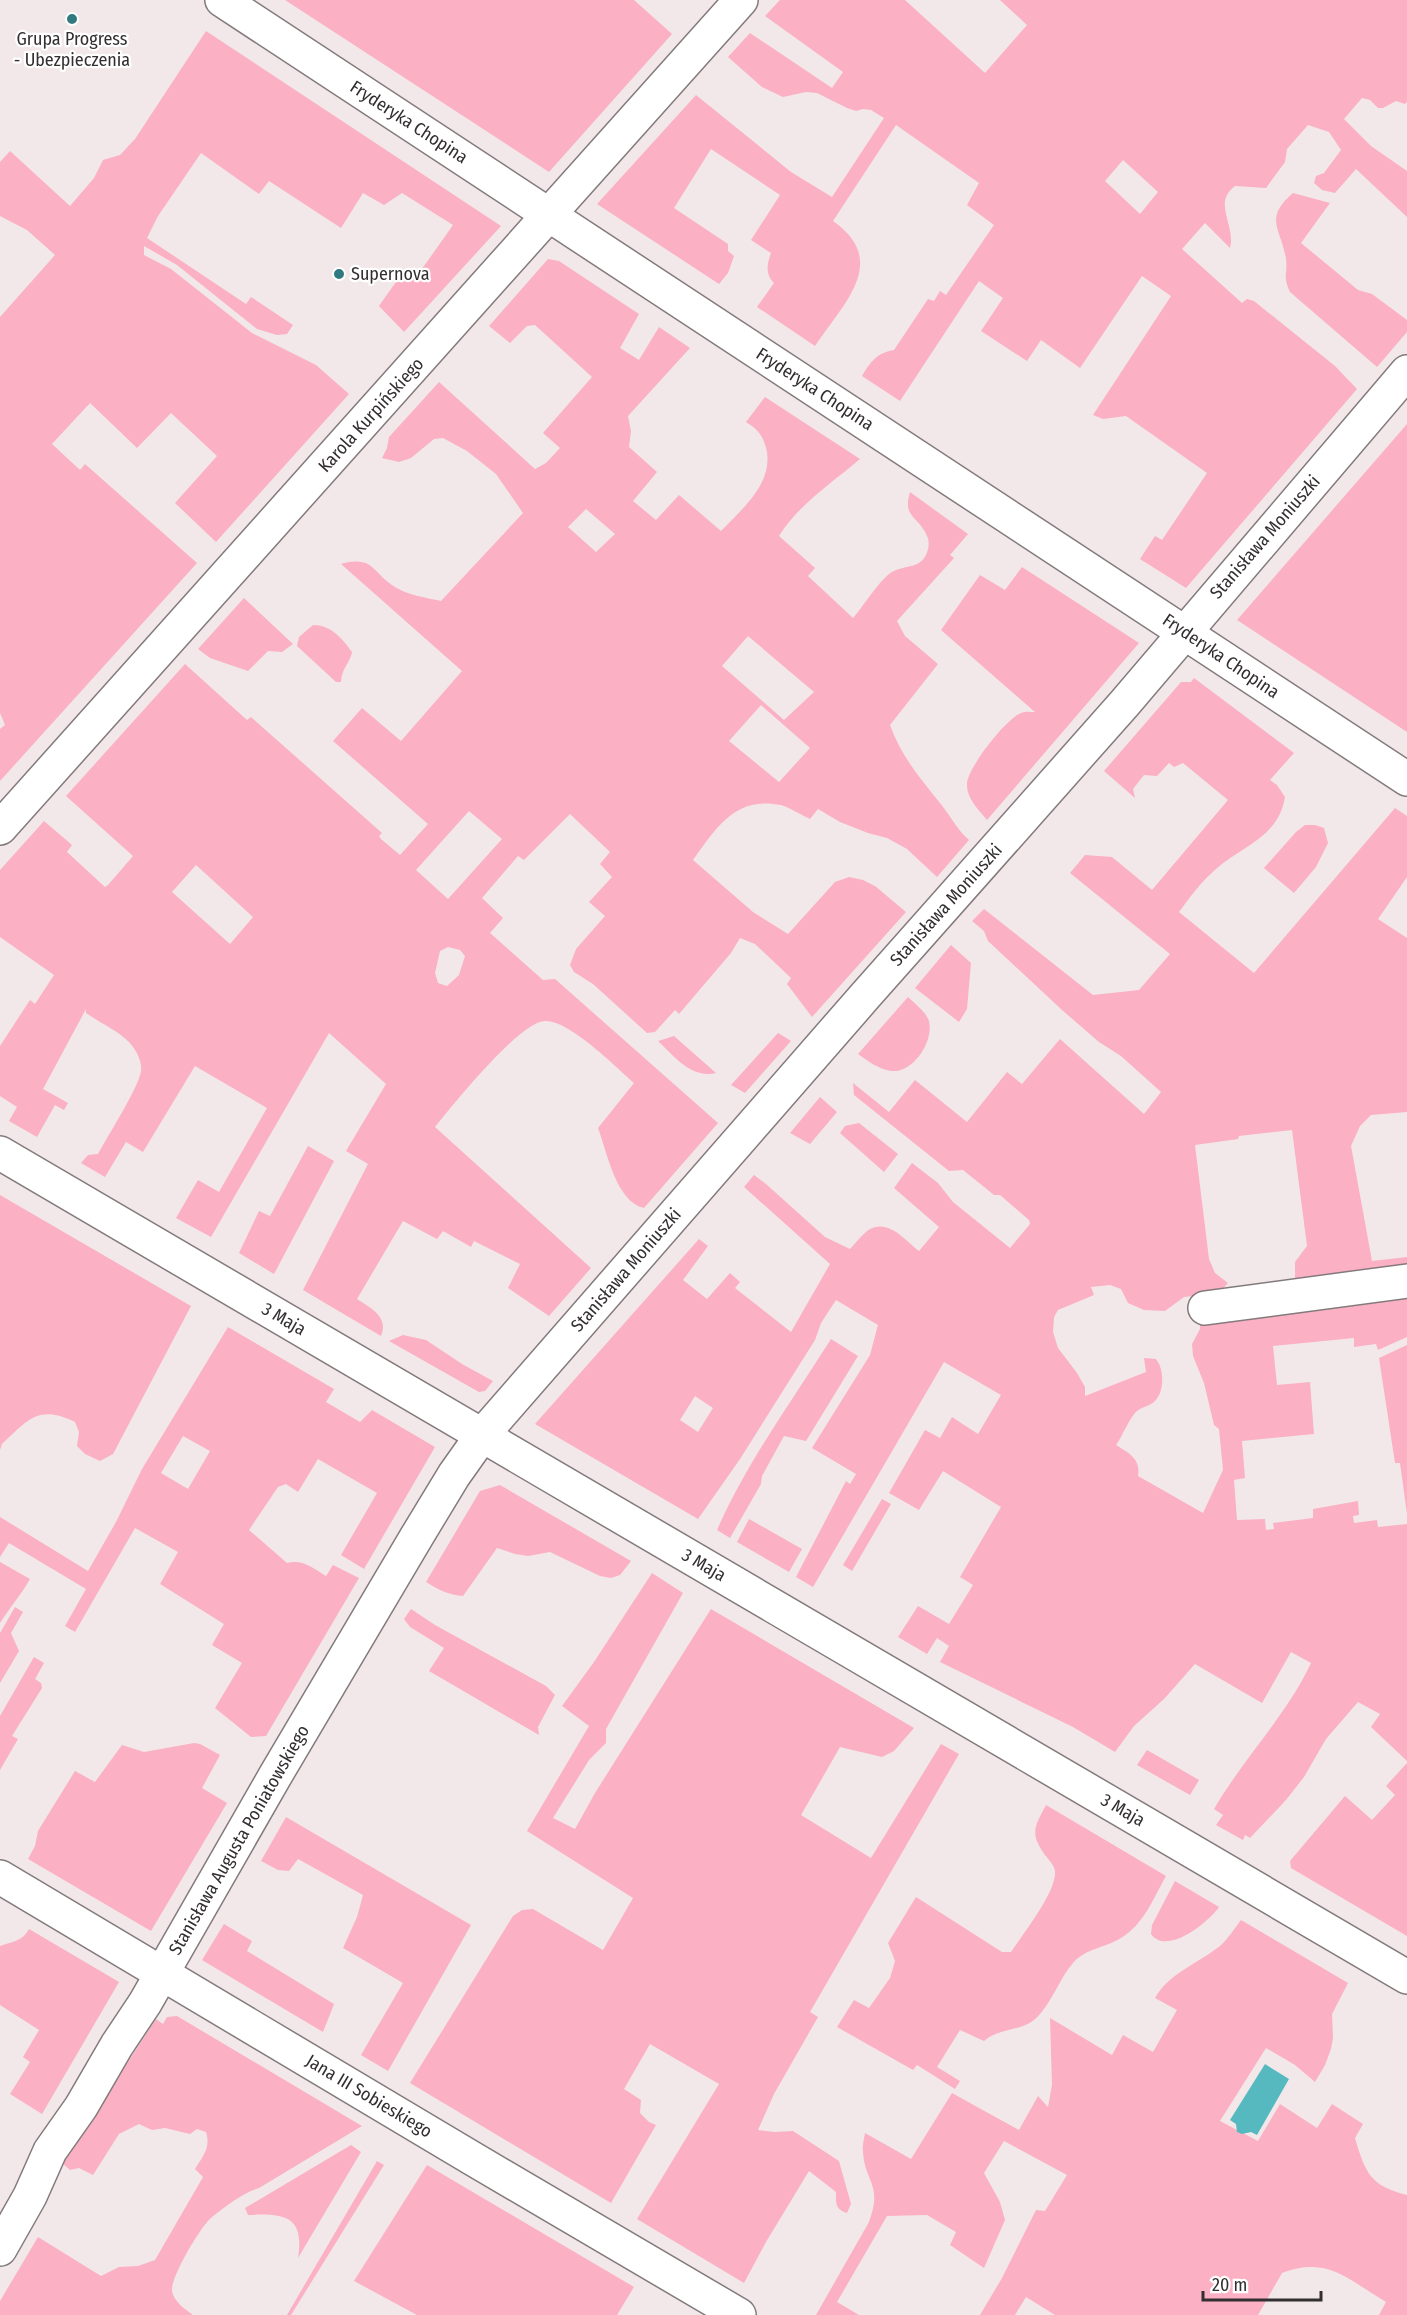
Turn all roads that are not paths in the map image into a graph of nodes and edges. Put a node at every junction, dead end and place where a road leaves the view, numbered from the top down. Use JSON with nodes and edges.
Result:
{"nodes":[{"id":1,"x":222,"y":0,"type":"edge"},
{"id":2,"x":741,"y":0,"type":"edge"},
{"id":3,"x":550,"y":214,"type":"junction"},
{"id":4,"x":1407,"y":372,"type":"edge"},
{"id":5,"x":1184,"y":632,"type":"junction"},
{"id":6,"x":1407,"y":779,"type":"edge"},
{"id":7,"x":0,"y":828,"type":"edge"},
{"id":8,"x":0,"y":1153,"type":"edge"},
{"id":9,"x":1407,"y":1281,"type":"edge"},
{"id":10,"x":1205,"y":1308,"type":"dead end"},
{"id":11,"x":483,"y":1434,"type":"junction"},
{"id":12,"x":0,"y":1876,"type":"edge"},
{"id":13,"x":163,"y":1973,"type":"junction"},
{"id":14,"x":1407,"y":1977,"type":"edge"},
{"id":15,"x":0,"y":2248,"type":"edge"},
{"id":16,"x":739,"y":2315,"type":"edge"}],
"edges":[{"from":1,"to":3,"type":"street","name":"Fryderyka Chopina"},
{"from":2,"to":3,"type":"street","name":"Karola Kurpińskiego"},
{"from":3,"to":5,"type":"street","name":"Fryderyka Chopina"},
{"from":3,"to":7,"type":"street","name":"Karola Kurpińskiego"},
{"from":4,"to":5,"type":"street","name":"Stanisława Moniuszki"},
{"from":5,"to":6,"type":"street","name":"Fryderyka Chopina"},
{"from":5,"to":11,"type":"street","name":"Stanisława Moniuszki"},
{"from":8,"to":11,"type":"street","name":"3 Maja"},
{"from":9,"to":10,"type":"street"},
{"from":11,"to":13,"type":"street","name":"Stanisława Augusta Poniatowskiego"},
{"from":11,"to":14,"type":"street","name":"3 Maja"},
{"from":12,"to":13,"type":"street","name":"Jana III Sobieskiego"},
{"from":13,"to":15,"type":"street","name":"Stanisława Augusta Poniatowskiego"},
{"from":13,"to":16,"type":"street","name":"Jana III Sobieskiego"}]}
